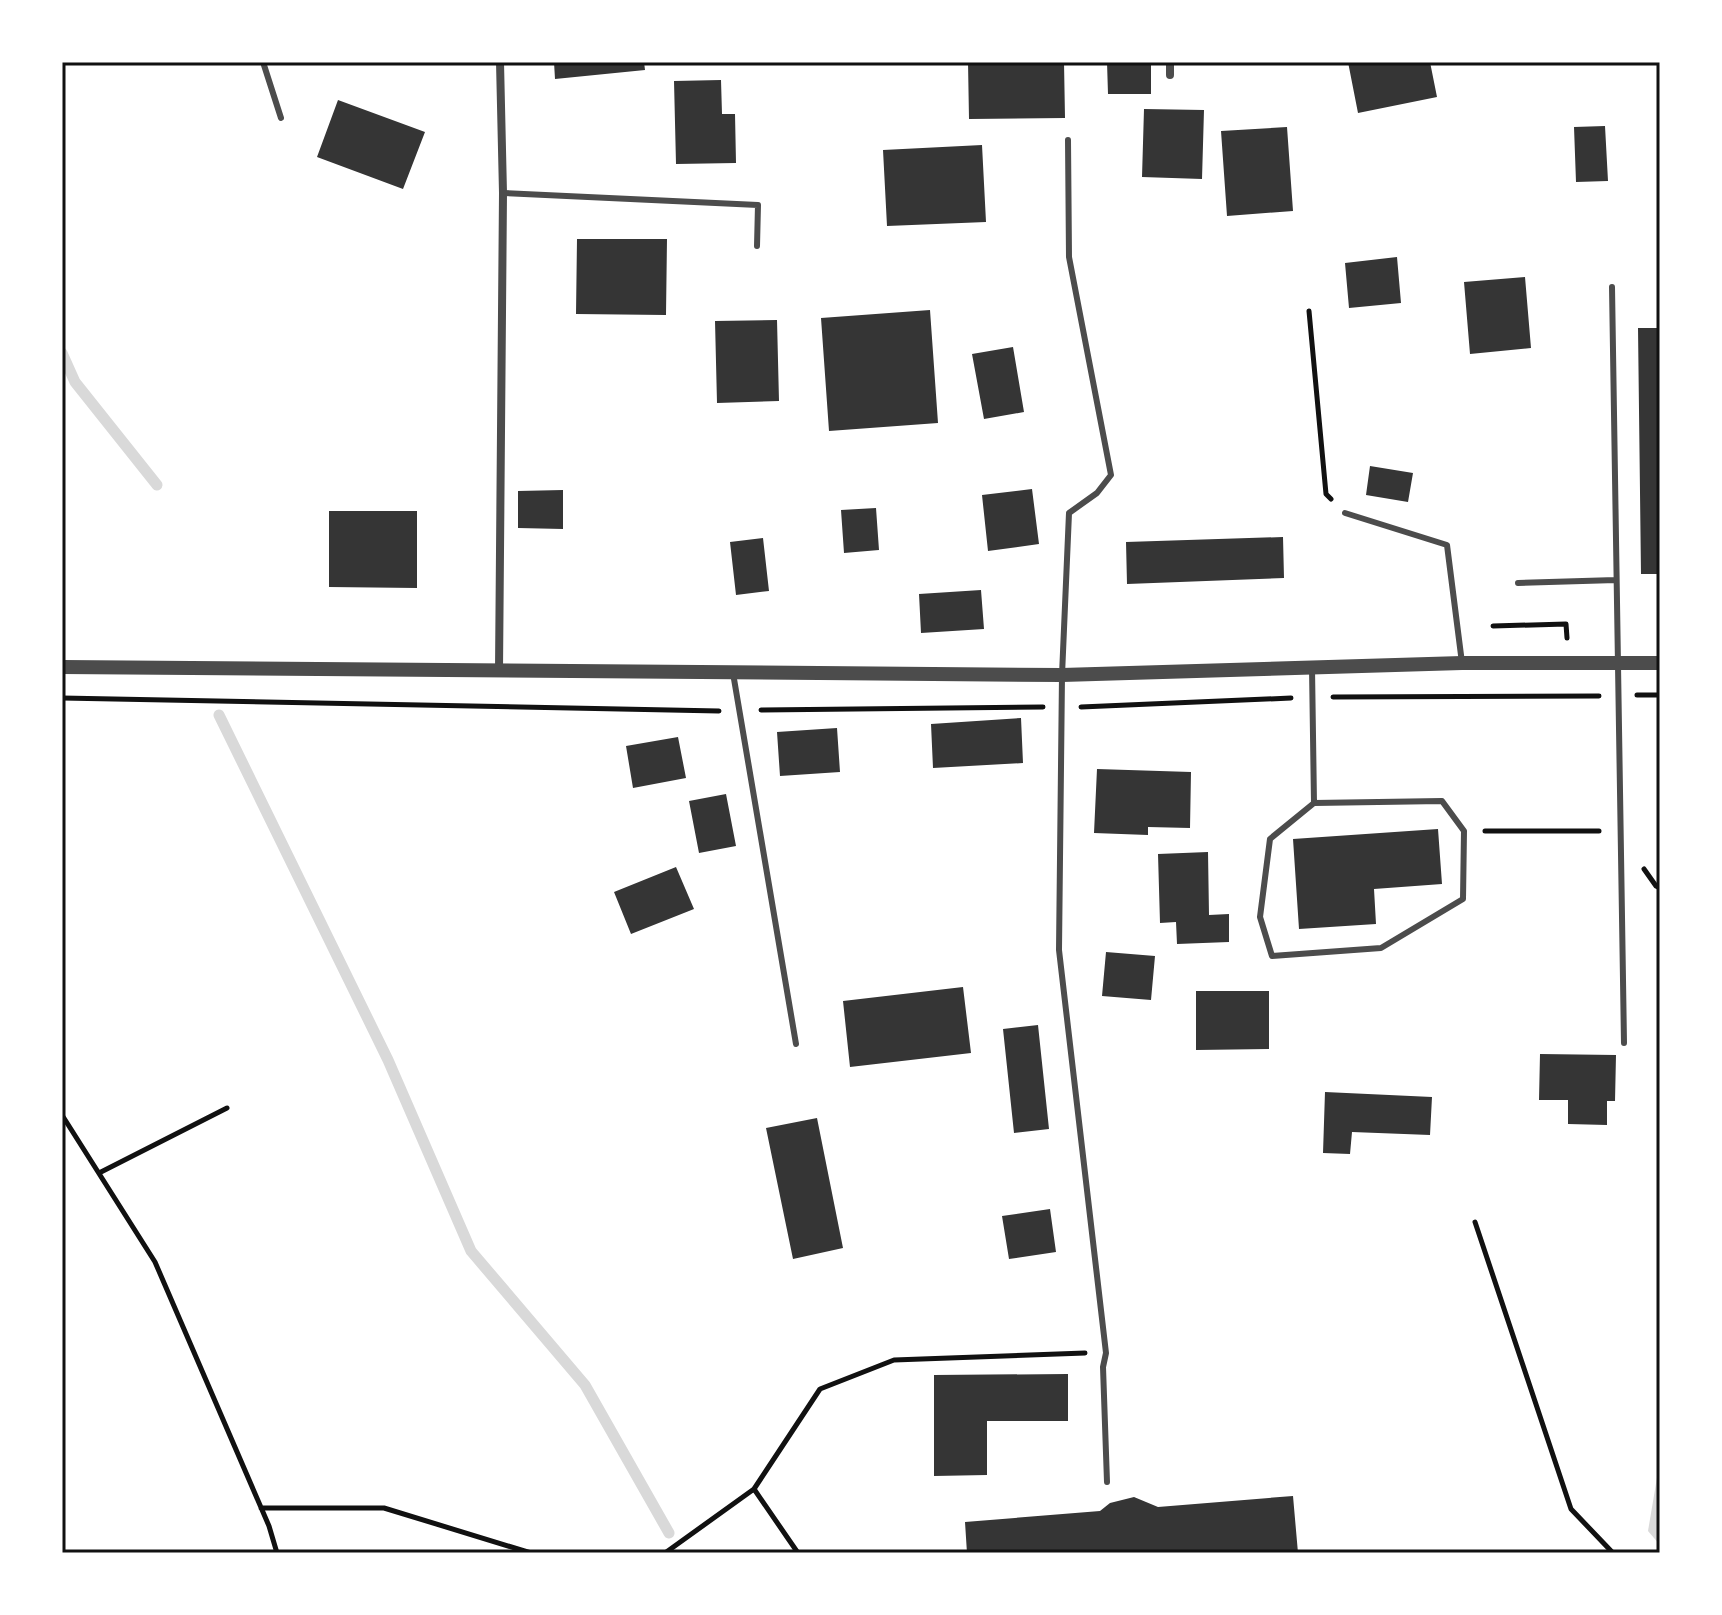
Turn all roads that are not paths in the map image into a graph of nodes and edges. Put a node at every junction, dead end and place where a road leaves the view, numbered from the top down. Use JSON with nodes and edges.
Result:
{"nodes":[{"id":1,"x":263,"y":62,"type":"edge"},
{"id":2,"x":500,"y":62,"type":"edge"},
{"id":3,"x":1170,"y":62,"type":"edge"},
{"id":4,"x":1170,"y":75,"type":"dead end"},
{"id":5,"x":281,"y":118,"type":"dead end"},
{"id":6,"x":1068,"y":140,"type":"dead end"},
{"id":7,"x":503,"y":193,"type":"junction"},
{"id":8,"x":757,"y":246,"type":"dead end"},
{"id":9,"x":1612,"y":287,"type":"dead end"},
{"id":10,"x":1345,"y":513,"type":"road end"},
{"id":11,"x":1616,"y":580,"type":"junction"},
{"id":12,"x":1518,"y":583,"type":"dead end"},
{"id":13,"x":1462,"y":663,"type":"junction"},
{"id":14,"x":1617,"y":663,"type":"junction"},
{"id":15,"x":1660,"y":663,"type":"edge"},
{"id":16,"x":62,"y":667,"type":"edge"},
{"id":17,"x":1312,"y":668,"type":"junction"},
{"id":18,"x":499,"y":672,"type":"junction"},
{"id":19,"x":733,"y":673,"type":"junction"},
{"id":20,"x":1062,"y":675,"type":"junction"},
{"id":21,"x":1314,"y":803,"type":"junction"},
{"id":22,"x":1624,"y":1043,"type":"dead end"},
{"id":23,"x":796,"y":1044,"type":"dead end"},
{"id":24,"x":1107,"y":1482,"type":"dead end"}],
"edges":[{"from":1,"to":5,"type":"lane"},
{"from":2,"to":7,"type":"street"},
{"from":3,"to":4,"type":"street"},
{"from":6,"to":20,"type":"lane"},
{"from":7,"to":8,"type":"lane"},
{"from":7,"to":18,"type":"street"},
{"from":9,"to":11,"type":"lane"},
{"from":10,"to":13,"type":"lane"},
{"from":11,"to":12,"type":"lane"},
{"from":11,"to":14,"type":"lane"},
{"from":13,"to":14,"type":"street"},
{"from":13,"to":17,"type":"street"},
{"from":14,"to":15,"type":"street"},
{"from":14,"to":22,"type":"lane"},
{"from":16,"to":18,"type":"street"},
{"from":17,"to":20,"type":"street"},
{"from":17,"to":21,"type":"lane"},
{"from":18,"to":19,"type":"street"},
{"from":19,"to":20,"type":"street"},
{"from":19,"to":23,"type":"lane"},
{"from":20,"to":24,"type":"lane"},
{"from":21,"to":21,"type":"lane"}]}
